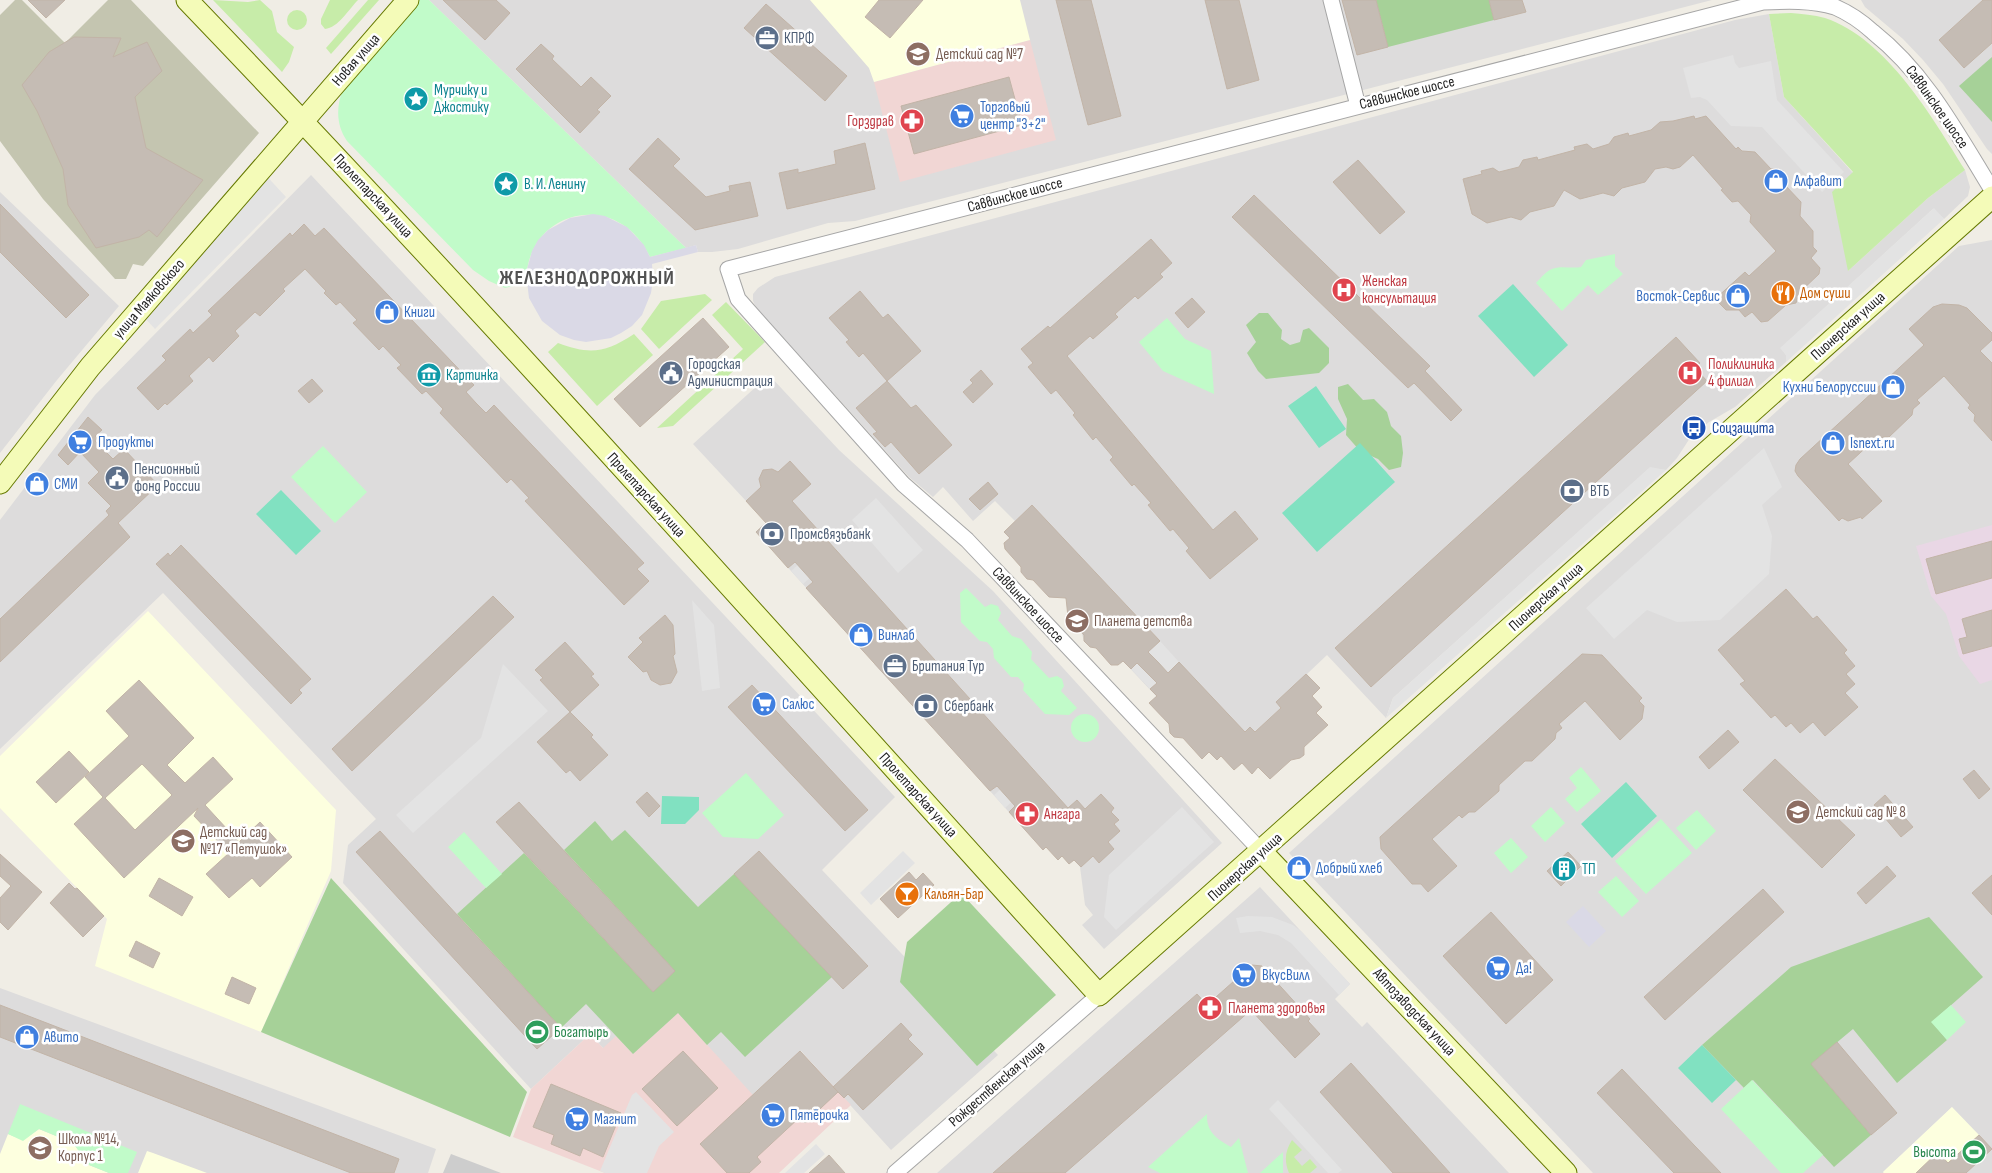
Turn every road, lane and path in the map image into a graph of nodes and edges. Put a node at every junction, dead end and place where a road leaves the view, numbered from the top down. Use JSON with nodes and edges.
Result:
{"nodes":[{"id":1,"x":187,"y":0,"type":"edge"},
{"id":2,"x":408,"y":0,"type":"edge"},
{"id":3,"x":1331,"y":0,"type":"edge"},
{"id":4,"x":1358,"y":106,"type":"junction"},
{"id":5,"x":304,"y":121,"type":"junction"},
{"id":6,"x":1992,"y":190,"type":"edge"},
{"id":7,"x":1992,"y":197,"type":"edge"},
{"id":8,"x":0,"y":483,"type":"edge"},
{"id":9,"x":1262,"y":852,"type":"junction"},
{"id":10,"x":1099,"y":995,"type":"junction"},
{"id":11,"x":895,"y":1173,"type":"edge"},
{"id":12,"x":1566,"y":1173,"type":"edge"}],
"edges":[{"from":1,"to":5,"type":"main road","name":"Пролетарская улица"},
{"from":2,"to":5,"type":"main road","name":"Новая улица"},
{"from":3,"to":4,"type":"street"},
{"from":4,"to":6,"type":"street","name":"Саввинское шоссе"},
{"from":4,"to":9,"type":"street","name":"Саввинское шоссе"},
{"from":5,"to":8,"type":"main road","name":"улица Маяковского"},
{"from":5,"to":10,"type":"main road","name":"Пролетарская улица"},
{"from":7,"to":9,"type":"main road","name":"Пионерская улица"},
{"from":9,"to":10,"type":"main road","name":"Пионерская улица"},
{"from":9,"to":12,"type":"main road","name":"Автозаводская улица"},
{"from":10,"to":11,"type":"street","name":"Рождественская улица"}]}
